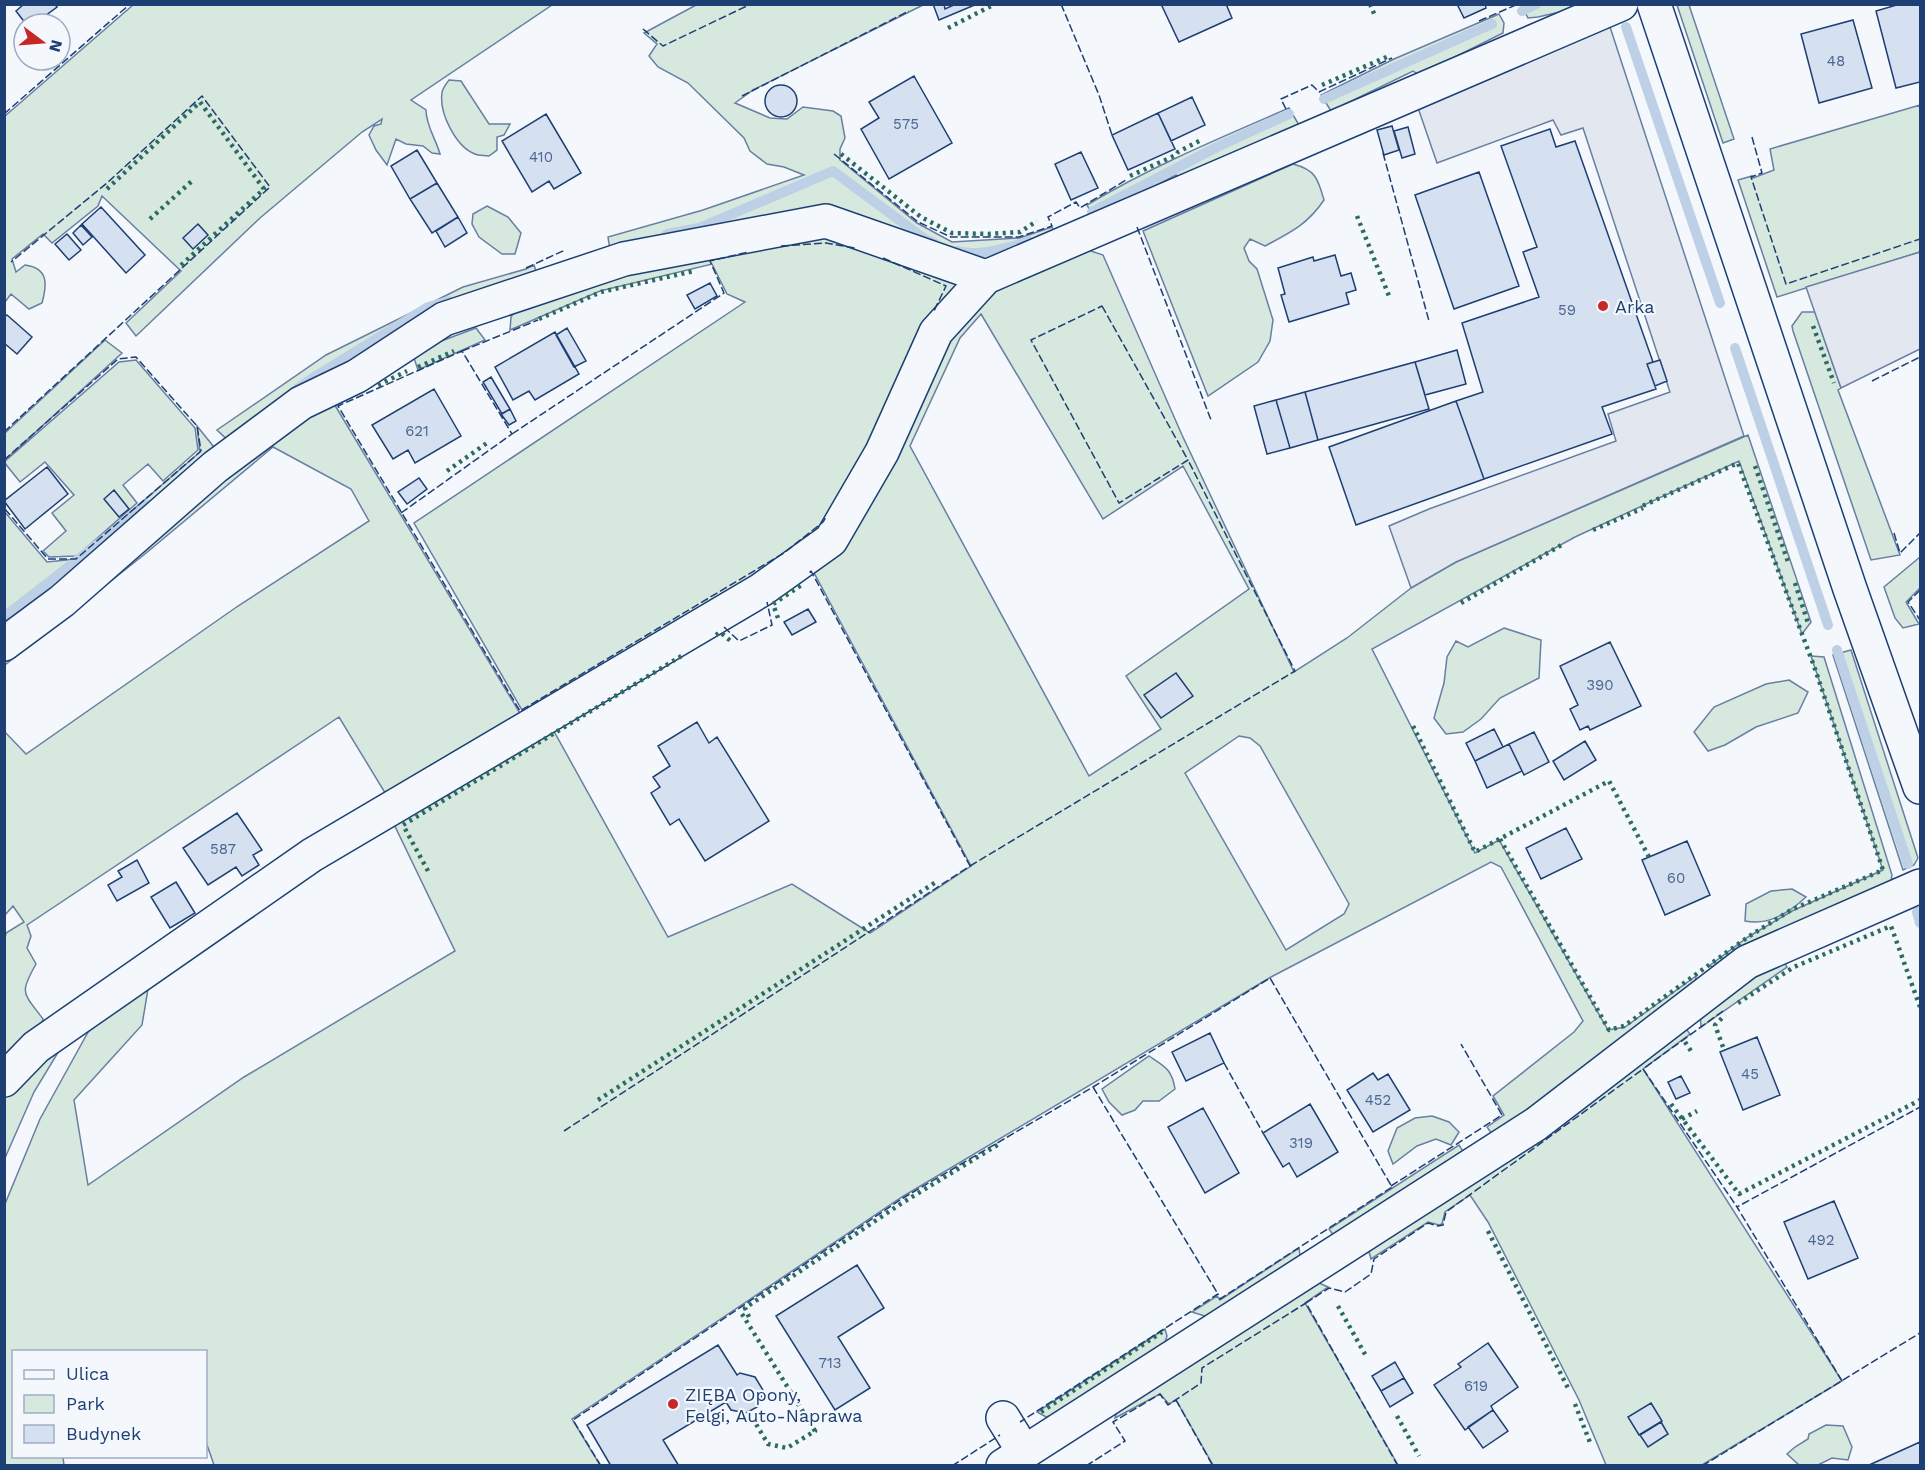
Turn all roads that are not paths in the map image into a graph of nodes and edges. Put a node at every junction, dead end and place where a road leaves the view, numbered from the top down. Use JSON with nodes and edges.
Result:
{"nodes":[{"id":1,"x":1621,"y":4,"type":"edge"},
{"id":2,"x":1654,"y":4,"type":"edge"},
{"id":3,"x":986,"y":277,"type":"junction"},
{"id":4,"x":4,"y":644,"type":"edge"},
{"id":5,"x":1920,"y":787,"type":"edge"},
{"id":6,"x":1920,"y":886,"type":"edge"},
{"id":7,"x":4,"y":1080,"type":"edge"},
{"id":8,"x":1003,"y":1418,"type":"dead end"},
{"id":9,"x":1014,"y":1459,"type":"edge"}],
"edges":[{"from":1,"to":3,"type":"street"},
{"from":2,"to":5,"type":"street"},
{"from":3,"to":4,"type":"street"},
{"from":3,"to":7,"type":"street"},
{"from":6,"to":9,"type":"street"},
{"from":8,"to":9,"type":"street"}]}
